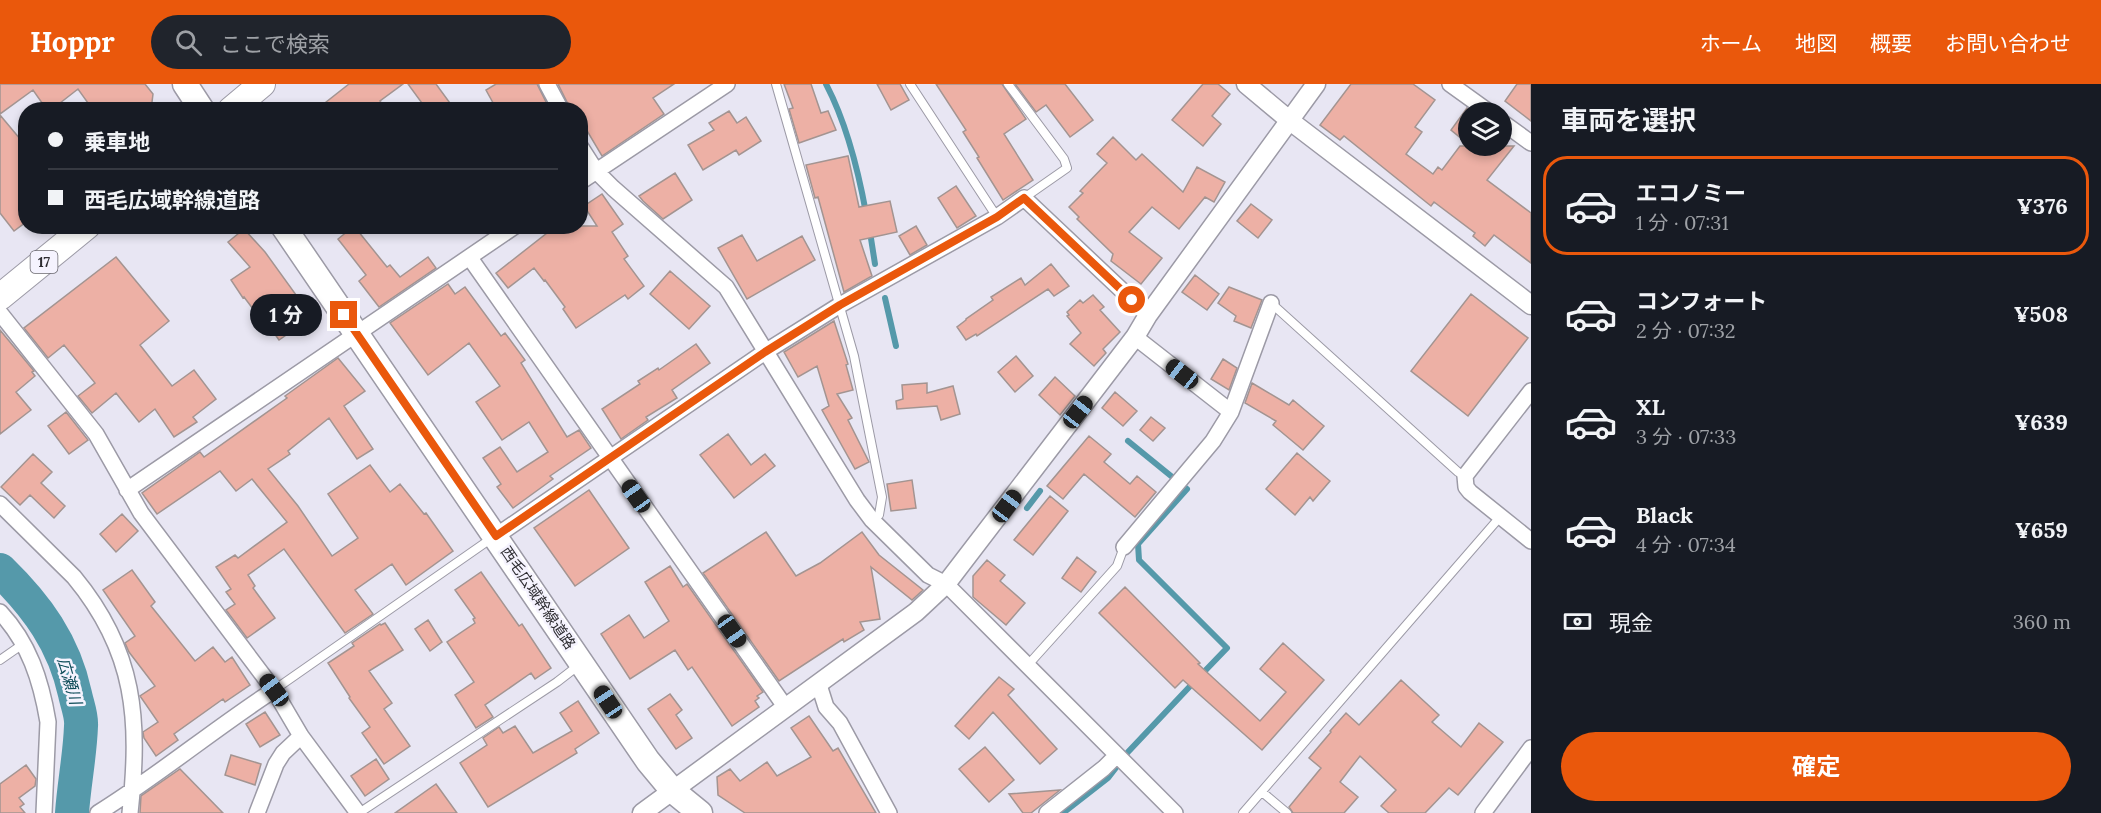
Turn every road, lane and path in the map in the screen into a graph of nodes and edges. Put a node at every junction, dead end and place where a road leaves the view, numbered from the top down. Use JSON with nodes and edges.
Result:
{"nodes":[{"id":1,"x":185,"y":84,"type":"edge"},
{"id":2,"x":262,"y":84,"type":"edge"},
{"id":3,"x":547,"y":84,"type":"edge"},
{"id":4,"x":727,"y":84,"type":"edge"},
{"id":5,"x":776,"y":84,"type":"edge"},
{"id":6,"x":910,"y":84,"type":"edge"},
{"id":7,"x":1008,"y":84,"type":"edge"},
{"id":8,"x":1246,"y":84,"type":"edge"},
{"id":9,"x":1316,"y":84,"type":"edge"},
{"id":10,"x":1450,"y":84,"type":"edge"},
{"id":11,"x":197,"y":102,"type":"edge"},
{"id":12,"x":241,"y":102,"type":"edge"},
{"id":13,"x":557,"y":102,"type":"edge"},
{"id":14,"x":1475,"y":102,"type":"edge"},
{"id":15,"x":1289,"y":120,"type":"junction"},
{"id":16,"x":1512,"y":130,"type":"edge"},
{"id":17,"x":1531,"y":144,"type":"edge"},
{"id":18,"x":588,"y":158,"type":"edge"},
{"id":19,"x":596,"y":171,"type":"junction"},
{"id":20,"x":588,"y":176,"type":"edge"},
{"id":21,"x":1024,"y":198,"type":"junction"},
{"id":22,"x":997,"y":217,"type":"junction"},
{"id":23,"x":77,"y":234,"type":"edge"},
{"id":24,"x":288,"y":234,"type":"edge"},
{"id":25,"x":504,"y":234,"type":"edge"},
{"id":26,"x":470,"y":258,"type":"junction"},
{"id":27,"x":0,"y":297,"type":"edge"},
{"id":28,"x":1271,"y":303,"type":"joint"},
{"id":29,"x":840,"y":305,"type":"junction"},
{"id":30,"x":1531,"y":305,"type":"edge"},
{"id":31,"x":0,"y":313,"type":"edge"},
{"id":32,"x":1148,"y":315,"type":"junction"},
{"id":33,"x":356,"y":333,"type":"junction"},
{"id":34,"x":1135,"y":337,"type":"junction"},
{"id":35,"x":765,"y":352,"type":"junction"},
{"id":36,"x":1531,"y":391,"type":"edge"},
{"id":37,"x":1231,"y":412,"type":"junction"},
{"id":38,"x":609,"y":458,"type":"junction"},
{"id":39,"x":1465,"y":476,"type":"junction"},
{"id":40,"x":127,"y":490,"type":"junction"},
{"id":41,"x":0,"y":504,"type":"edge"},
{"id":42,"x":1500,"y":517,"type":"junction"},
{"id":43,"x":872,"y":520,"type":"junction"},
{"id":44,"x":496,"y":536,"type":"junction"},
{"id":45,"x":1531,"y":541,"type":"edge"},
{"id":46,"x":1124,"y":547,"type":"joint"},
{"id":47,"x":946,"y":584,"type":"junction"},
{"id":48,"x":0,"y":612,"type":"edge"},
{"id":49,"x":24,"y":643,"type":"junction"},
{"id":50,"x":0,"y":660,"type":"edge"},
{"id":51,"x":582,"y":662,"type":"junction"},
{"id":52,"x":1027,"y":666,"type":"junction"},
{"id":53,"x":819,"y":685,"type":"junction"},
{"id":54,"x":274,"y":690,"type":"junction"},
{"id":55,"x":786,"y":708,"type":"junction"},
{"id":56,"x":301,"y":736,"type":"junction"},
{"id":57,"x":1531,"y":748,"type":"edge"},
{"id":58,"x":1117,"y":755,"type":"junction"},
{"id":59,"x":673,"y":791,"type":"junction"},
{"id":60,"x":132,"y":792,"type":"junction"},
{"id":61,"x":1262,"y":792,"type":"junction"},
{"id":62,"x":101,"y":812,"type":"edge"},
{"id":63,"x":44,"y":813,"type":"edge"},
{"id":64,"x":130,"y":813,"type":"edge"},
{"id":65,"x":257,"y":813,"type":"edge"},
{"id":66,"x":359,"y":813,"type":"edge"},
{"id":67,"x":642,"y":813,"type":"edge"},
{"id":68,"x":700,"y":813,"type":"edge"},
{"id":69,"x":889,"y":813,"type":"edge"},
{"id":70,"x":1047,"y":813,"type":"edge"},
{"id":71,"x":1175,"y":813,"type":"edge"},
{"id":72,"x":1243,"y":813,"type":"edge"},
{"id":73,"x":1287,"y":813,"type":"edge"},
{"id":74,"x":1483,"y":813,"type":"edge"}],
"edges":[{"from":1,"to":11,"type":"main road"},
{"from":2,"to":12,"type":"highway"},
{"from":3,"to":13,"type":"street"},
{"from":4,"to":19,"type":"street"},
{"from":5,"to":29,"type":"lane"},
{"from":6,"to":22,"type":"lane"},
{"from":7,"to":21,"type":"lane"},
{"from":8,"to":15,"type":"street"},
{"from":9,"to":15,"type":"street"},
{"from":10,"to":14,"type":"street"},
{"from":15,"to":30,"type":"street"},
{"from":15,"to":32,"type":"street"},
{"from":16,"to":17,"type":"street"},
{"from":18,"to":19,"type":"street"},
{"from":19,"to":20,"type":"street"},
{"from":19,"to":35,"type":"street"},
{"from":21,"to":22,"type":"street"},
{"from":21,"to":32,"type":"street"},
{"from":22,"to":29,"type":"street"},
{"from":23,"to":27,"type":"highway","number":"17"},
{"from":24,"to":33,"type":"main road","name":"西毛広域幹線道路"},
{"from":25,"to":26,"type":"street"},
{"from":26,"to":33,"type":"street"},
{"from":26,"to":38,"type":"street"},
{"from":28,"to":37,"type":"street"},
{"from":28,"to":39,"type":"lane"},
{"from":29,"to":35,"type":"street"},
{"from":29,"to":43,"type":"lane"},
{"from":31,"to":40,"type":"street"},
{"from":32,"to":34,"type":"street"},
{"from":33,"to":40,"type":"street"},
{"from":33,"to":44,"type":"main road","name":"西毛広域幹線道路"},
{"from":34,"to":37,"type":"street"},
{"from":34,"to":47,"type":"street"},
{"from":35,"to":38,"type":"street"},
{"from":35,"to":43,"type":"street"},
{"from":36,"to":39,"type":"street"},
{"from":37,"to":46,"type":"street"},
{"from":38,"to":44,"type":"street"},
{"from":38,"to":55,"type":"street"},
{"from":39,"to":42,"type":"street"},
{"from":40,"to":54,"type":"street"},
{"from":41,"to":60,"type":"street"},
{"from":42,"to":45,"type":"street"},
{"from":42,"to":61,"type":"lane"},
{"from":43,"to":47,"type":"street"},
{"from":44,"to":51,"type":"main road","name":"西毛広域幹線道路"},
{"from":44,"to":54,"type":"lane"},
{"from":46,"to":52,"type":"lane"},
{"from":47,"to":52,"type":"street"},
{"from":47,"to":53,"type":"street"},
{"from":48,"to":49,"type":"street"},
{"from":49,"to":50,"type":"lane"},
{"from":49,"to":63,"type":"street"},
{"from":51,"to":59,"type":"main road","name":"西毛広域幹線道路"},
{"from":51,"to":66,"type":"lane"},
{"from":52,"to":58,"type":"street"},
{"from":53,"to":55,"type":"street"},
{"from":53,"to":69,"type":"street"},
{"from":54,"to":56,"type":"street"},
{"from":54,"to":60,"type":"street"},
{"from":55,"to":59,"type":"street"},
{"from":56,"to":65,"type":"street"},
{"from":56,"to":66,"type":"street"},
{"from":57,"to":74,"type":"street"},
{"from":58,"to":70,"type":"street"},
{"from":58,"to":71,"type":"street"},
{"from":59,"to":67,"type":"street"},
{"from":59,"to":68,"type":"main road","name":"西毛広域幹線道路"},
{"from":60,"to":62,"type":"street"},
{"from":60,"to":64,"type":"street"},
{"from":61,"to":72,"type":"lane"},
{"from":61,"to":73,"type":"lane"}]}
